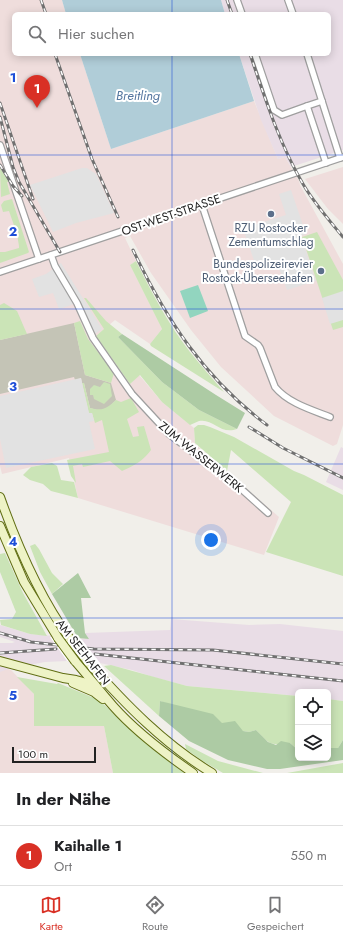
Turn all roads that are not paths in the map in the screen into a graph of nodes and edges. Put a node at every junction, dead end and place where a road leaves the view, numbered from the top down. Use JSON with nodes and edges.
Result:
{"nodes":[{"id":1,"x":237,"y":0,"type":"edge"},
{"id":2,"x":288,"y":0,"type":"edge"},
{"id":3,"x":241,"y":12,"type":"edge"},
{"id":4,"x":292,"y":12,"type":"edge"},
{"id":5,"x":256,"y":56,"type":"edge"},
{"id":6,"x":308,"y":56,"type":"edge"},
{"id":7,"x":322,"y":101,"type":"junction"},
{"id":8,"x":307,"y":106,"type":"junction"},
{"id":9,"x":0,"y":145,"type":"edge"},
{"id":10,"x":2,"y":158,"type":"edge"},
{"id":11,"x":342,"y":158,"type":"edge"},
{"id":12,"x":326,"y":163,"type":"junction"},
{"id":13,"x":202,"y":204,"type":"junction"},
{"id":14,"x":51,"y":255,"type":"junction"},
{"id":15,"x":39,"y":259,"type":"junction"},
{"id":16,"x":0,"y":272,"type":"edge"},
{"id":17,"x":330,"y":417,"type":"dead end"},
{"id":18,"x":0,"y":497,"type":"edge"},
{"id":19,"x":268,"y":513,"type":"dead end"},
{"id":20,"x":0,"y":526,"type":"edge"},
{"id":21,"x":0,"y":661,"type":"edge"},
{"id":22,"x":63,"y":678,"type":"junction"},
{"id":23,"x":96,"y":686,"type":"junction"},
{"id":24,"x":118,"y":696,"type":"junction"},
{"id":25,"x":113,"y":706,"type":"junction"},
{"id":26,"x":193,"y":773,"type":"edge"},
{"id":27,"x":212,"y":773,"type":"edge"}],
"edges":[{"from":1,"to":3,"type":"street"},
{"from":2,"to":4,"type":"street"},
{"from":5,"to":8,"type":"street"},
{"from":6,"to":7,"type":"street"},
{"from":7,"to":8,"type":"street"},
{"from":7,"to":11,"type":"street"},
{"from":8,"to":12,"type":"street"},
{"from":9,"to":10,"type":"street"},
{"from":10,"to":15,"type":"street"},
{"from":11,"to":12,"type":"street","name":"OST-WEST-STRASSE"},
{"from":12,"to":13,"type":"street","name":"OST-WEST-STRASSE"},
{"from":13,"to":14,"type":"street","name":"OST-WEST-STRASSE"},
{"from":13,"to":17,"type":"street"},
{"from":14,"to":15,"type":"street","name":"OST-WEST-STRASSE"},
{"from":14,"to":19,"type":"street","name":"ZUM WASSERWERK"},
{"from":15,"to":16,"type":"street","name":"OST-WEST-STRASSE"},
{"from":18,"to":24,"type":"street","name":"AM SEEHAFEN","bridge":true},
{"from":20,"to":23,"type":"street","name":"AM SEEHAFEN","bridge":true},
{"from":21,"to":22,"type":"street"},
{"from":22,"to":23,"type":"street"},
{"from":22,"to":25,"type":"street"},
{"from":23,"to":24,"type":"street"},
{"from":23,"to":25,"type":"street","name":"AM SEEHAFEN"},
{"from":24,"to":27,"type":"street","name":"AM SEEHAFEN"},
{"from":25,"to":26,"type":"street","name":"AM SEEHAFEN"}]}
